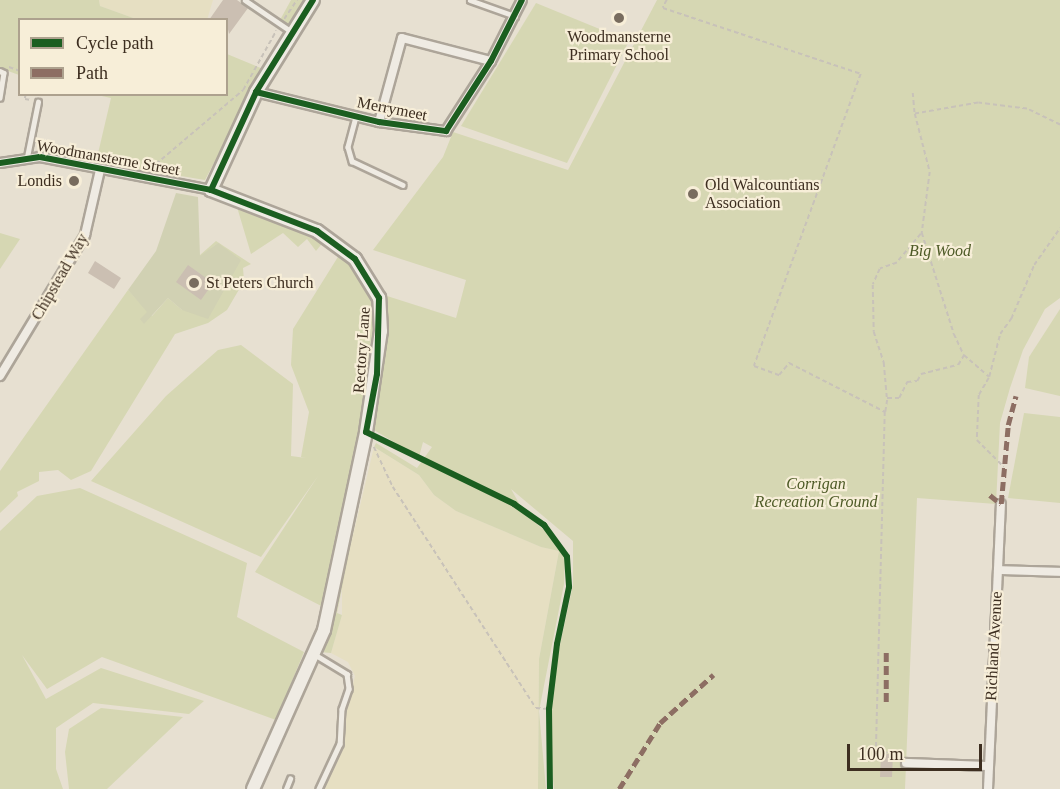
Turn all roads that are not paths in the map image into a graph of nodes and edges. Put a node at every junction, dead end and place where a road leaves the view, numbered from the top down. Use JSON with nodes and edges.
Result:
{"nodes":[{"id":1,"x":245,"y":0,"type":"edge"},
{"id":2,"x":313,"y":0,"type":"edge"},
{"id":3,"x":470,"y":0,"type":"edge"},
{"id":4,"x":522,"y":0,"type":"edge"},
{"id":5,"x":515,"y":16,"type":"junction"},
{"id":6,"x":292,"y":32,"type":"junction"},
{"id":7,"x":491,"y":60,"type":"junction"},
{"id":8,"x":0,"y":71,"type":"edge"},
{"id":9,"x":256,"y":92,"type":"junction"},
{"id":10,"x":0,"y":98,"type":"edge"},
{"id":11,"x":38,"y":102,"type":"road end"},
{"id":12,"x":356,"y":117,"type":"junction"},
{"id":13,"x":379,"y":122,"type":"junction"},
{"id":14,"x":27,"y":156,"type":"junction"},
{"id":15,"x":0,"y":162,"type":"edge"},
{"id":16,"x":100,"y":170,"type":"junction"},
{"id":17,"x":403,"y":185,"type":"dead end"},
{"id":18,"x":211,"y":190,"type":"junction"},
{"id":19,"x":0,"y":376,"type":"edge"},
{"id":20,"x":1001,"y":504,"type":"dead end"},
{"id":21,"x":998,"y":570,"type":"junction"},
{"id":22,"x":1060,"y":572,"type":"edge"},
{"id":23,"x":314,"y":654,"type":"junction"},
{"id":24,"x":904,"y":763,"type":"road end"},
{"id":25,"x":989,"y":766,"type":"junction"},
{"id":26,"x":291,"y":779,"type":"dead end"},
{"id":27,"x":254,"y":789,"type":"edge"},
{"id":28,"x":286,"y":789,"type":"edge"},
{"id":29,"x":320,"y":789,"type":"edge"},
{"id":30,"x":988,"y":789,"type":"edge"}],
"edges":[{"from":1,"to":6,"type":"lane"},
{"from":2,"to":6,"type":"main road"},
{"from":3,"to":5,"type":"lane"},
{"from":4,"to":5,"type":"street","name":"Merrymeet"},
{"from":5,"to":7,"type":"street","name":"Merrymeet"},
{"from":6,"to":9,"type":"main road"},
{"from":7,"to":13,"type":"street","name":"Merrymeet"},
{"from":7,"to":13,"type":"street"},
{"from":8,"to":10,"type":"lane"},
{"from":9,"to":12,"type":"street","name":"Merrymeet"},
{"from":9,"to":18,"type":"main road"},
{"from":11,"to":14,"type":"lane"},
{"from":12,"to":13,"type":"street","name":"Merrymeet"},
{"from":12,"to":17,"type":"lane"},
{"from":14,"to":15,"type":"street","name":"Woodmansterne Street"},
{"from":14,"to":16,"type":"street","name":"Woodmansterne Street"},
{"from":16,"to":18,"type":"street","name":"Woodmansterne Street"},
{"from":16,"to":19,"type":"street","name":"Chipstead Way"},
{"from":18,"to":23,"type":"main road","name":"Rectory Lane"},
{"from":20,"to":21,"type":"street","name":"Richland Avenue"},
{"from":21,"to":22,"type":"street"},
{"from":21,"to":25,"type":"street","name":"Richland Avenue"},
{"from":23,"to":27,"type":"main road","name":"Rectory Lane"},
{"from":23,"to":29,"type":"lane"},
{"from":24,"to":25,"type":"street"},
{"from":25,"to":30,"type":"street","name":"Richland Avenue"},
{"from":26,"to":28,"type":"lane"}]}
